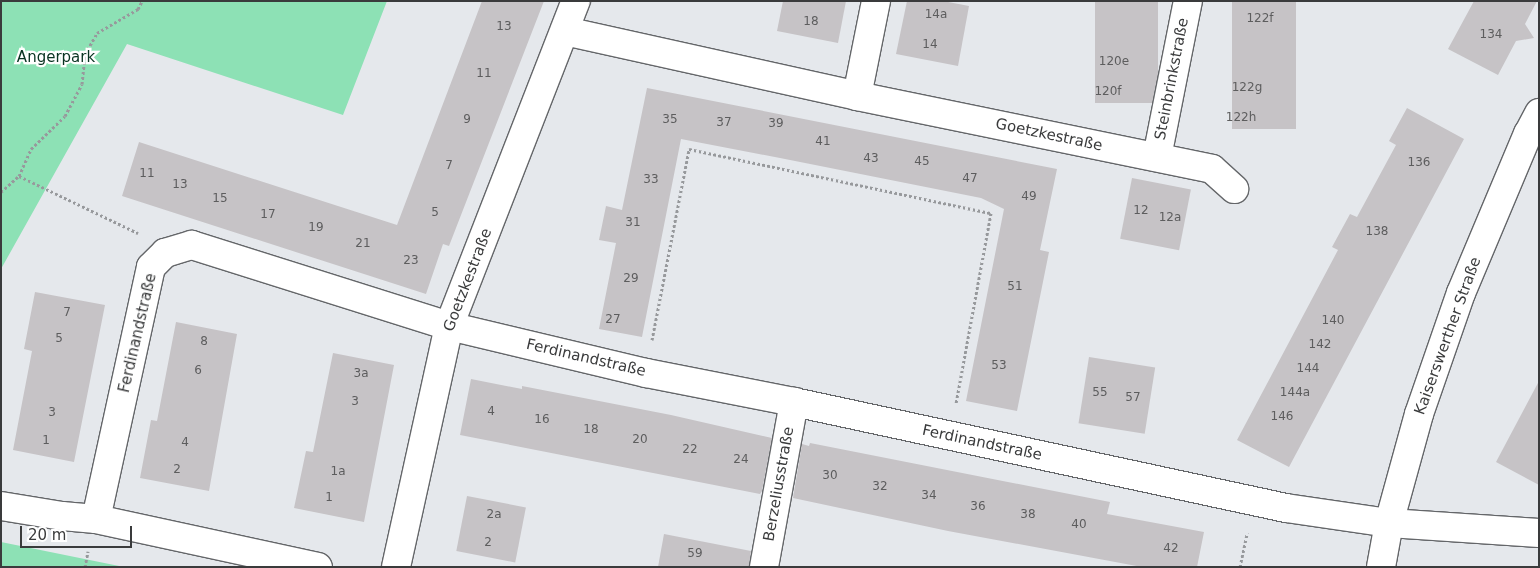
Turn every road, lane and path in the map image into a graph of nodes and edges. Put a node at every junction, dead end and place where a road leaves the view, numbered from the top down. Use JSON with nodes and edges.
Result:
{"nodes":[{"id":1,"x":142,"y":1,"type":"edge"},
{"id":2,"x":576,"y":1,"type":"edge"},
{"id":3,"x":876,"y":1,"type":"edge"},
{"id":4,"x":1188,"y":1,"type":"edge"},
{"id":5,"x":565,"y":31,"type":"junction"},
{"id":6,"x":857,"y":96,"type":"junction"},
{"id":7,"x":1539,"y":113,"type":"edge"},
{"id":8,"x":1157,"y":158,"type":"junction"},
{"id":9,"x":19,"y":176,"type":"junction"},
{"id":10,"x":1234,"y":189,"type":"dead end"},
{"id":11,"x":1,"y":192,"type":"edge"},
{"id":12,"x":166,"y":253,"type":"junction"},
{"id":13,"x":449,"y":326,"type":"junction"},
{"id":14,"x":646,"y":373,"type":"junction"},
{"id":15,"x":794,"y":402,"type":"junction"},
{"id":16,"x":950,"y":436,"type":"junction"},
{"id":17,"x":1,"y":506,"type":"edge"},
{"id":18,"x":96,"y":519,"type":"junction"},
{"id":19,"x":1389,"y":522,"type":"junction"},
{"id":20,"x":1539,"y":533,"type":"edge"},
{"id":21,"x":88,"y":550,"type":"dead end"},
{"id":22,"x":85,"y":567,"type":"edge"},
{"id":23,"x":318,"y":567,"type":"edge"},
{"id":24,"x":396,"y":567,"type":"edge"},
{"id":25,"x":764,"y":567,"type":"edge"},
{"id":26,"x":1381,"y":567,"type":"edge"}],
"edges":[{"from":1,"to":9,"type":"path"},
{"from":2,"to":5,"type":"street","name":"Goetzkestraße"},
{"from":3,"to":6,"type":"street"},
{"from":4,"to":8,"type":"street","name":"Steinbrinkstraße"},
{"from":5,"to":6,"type":"street","name":"Goetzkestraße"},
{"from":5,"to":13,"type":"street","name":"Goetzkestraße"},
{"from":6,"to":8,"type":"street","name":"Goetzkestraße"},
{"from":7,"to":19,"type":"street","name":"Kaiserswerther Straße"},
{"from":8,"to":10,"type":"street","name":"Goetzkestraße"},
{"from":9,"to":11,"type":"path"},
{"from":9,"to":12,"type":"path"},
{"from":12,"to":13,"type":"street","name":"Ferdinandstraße"},
{"from":12,"to":18,"type":"street","name":"Ferdinandstraße"},
{"from":13,"to":14,"type":"street","name":"Ferdinandstraße"},
{"from":13,"to":24,"type":"street","name":"Goetzkestraße"},
{"from":14,"to":15,"type":"street","name":"Ferdinandstraße"},
{"from":14,"to":16,"type":"path"},
{"from":15,"to":16,"type":"street","name":"Ferdinandstraße"},
{"from":15,"to":25,"type":"street","name":"Berzeliusstraße"},
{"from":16,"to":19,"type":"street","name":"Ferdinandstraße"},
{"from":17,"to":18,"type":"street"},
{"from":18,"to":23,"type":"street"},
{"from":19,"to":20,"type":"street","name":"Ferdinandstraße"},
{"from":19,"to":26,"type":"street","name":"Kaiserswerther Straße"},
{"from":21,"to":22,"type":"path"}]}
